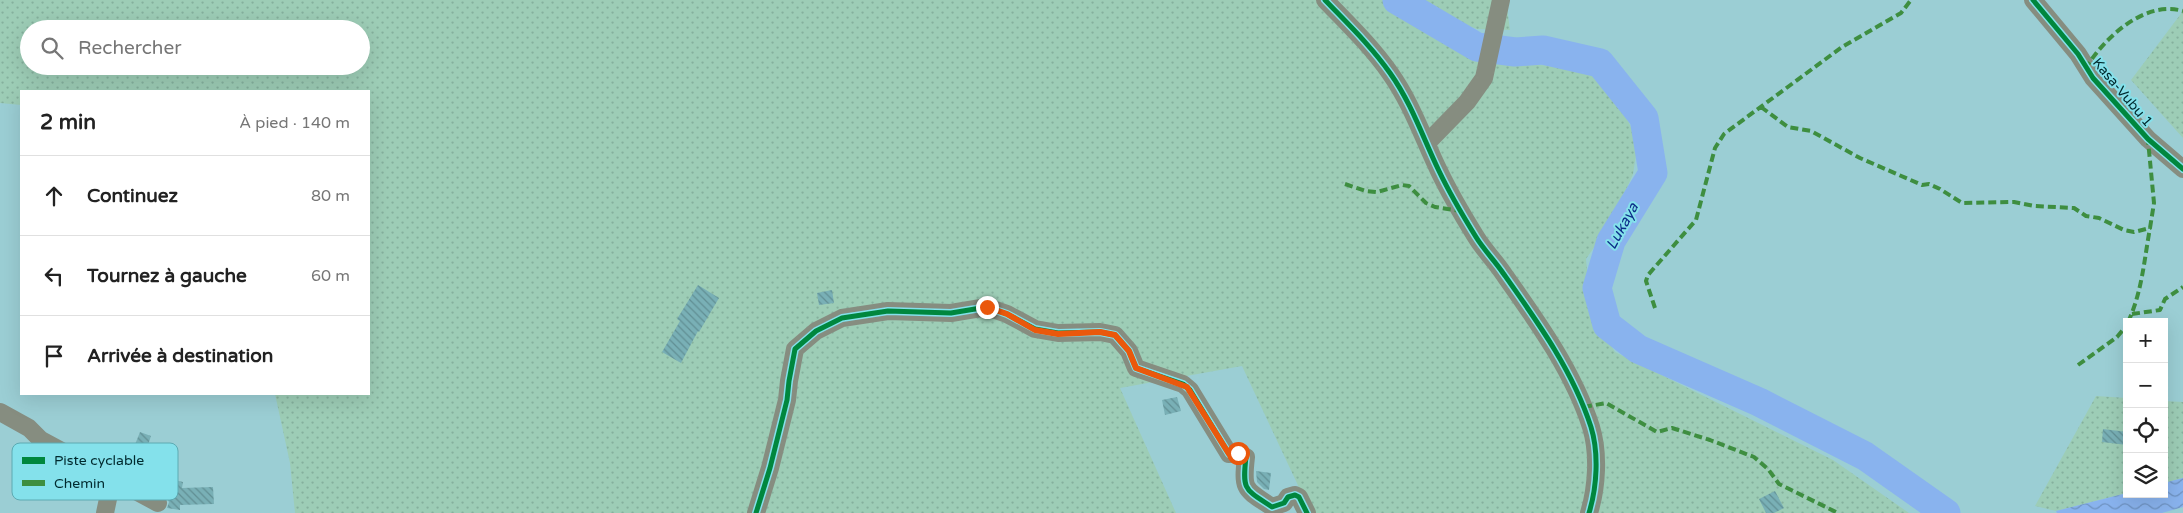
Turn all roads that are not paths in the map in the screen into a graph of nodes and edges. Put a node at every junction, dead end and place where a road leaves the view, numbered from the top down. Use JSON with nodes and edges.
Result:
{"nodes":[{"id":1,"x":1325,"y":0,"type":"edge"},
{"id":2,"x":1501,"y":0,"type":"edge"},
{"id":3,"x":2033,"y":0,"type":"edge"},
{"id":4,"x":1426,"y":143,"type":"junction"},
{"id":5,"x":2183,"y":169,"type":"edge"},
{"id":6,"x":0,"y":412,"type":"edge"},
{"id":7,"x":46,"y":443,"type":"edge"},
{"id":8,"x":108,"y":500,"type":"edge"},
{"id":9,"x":152,"y":500,"type":"edge"},
{"id":10,"x":158,"y":503,"type":"dead end"},
{"id":11,"x":105,"y":513,"type":"edge"},
{"id":12,"x":756,"y":513,"type":"edge"},
{"id":13,"x":1308,"y":513,"type":"edge"},
{"id":14,"x":1589,"y":513,"type":"edge"}],
"edges":[{"from":1,"to":4,"type":"street"},
{"from":2,"to":4,"type":"street"},
{"from":3,"to":5,"type":"street","name":"Kasa-Vubu 1"},
{"from":4,"to":14,"type":"street"},
{"from":6,"to":7,"type":"street"},
{"from":8,"to":11,"type":"street"},
{"from":9,"to":10,"type":"street"},
{"from":12,"to":13,"type":"street"}]}
